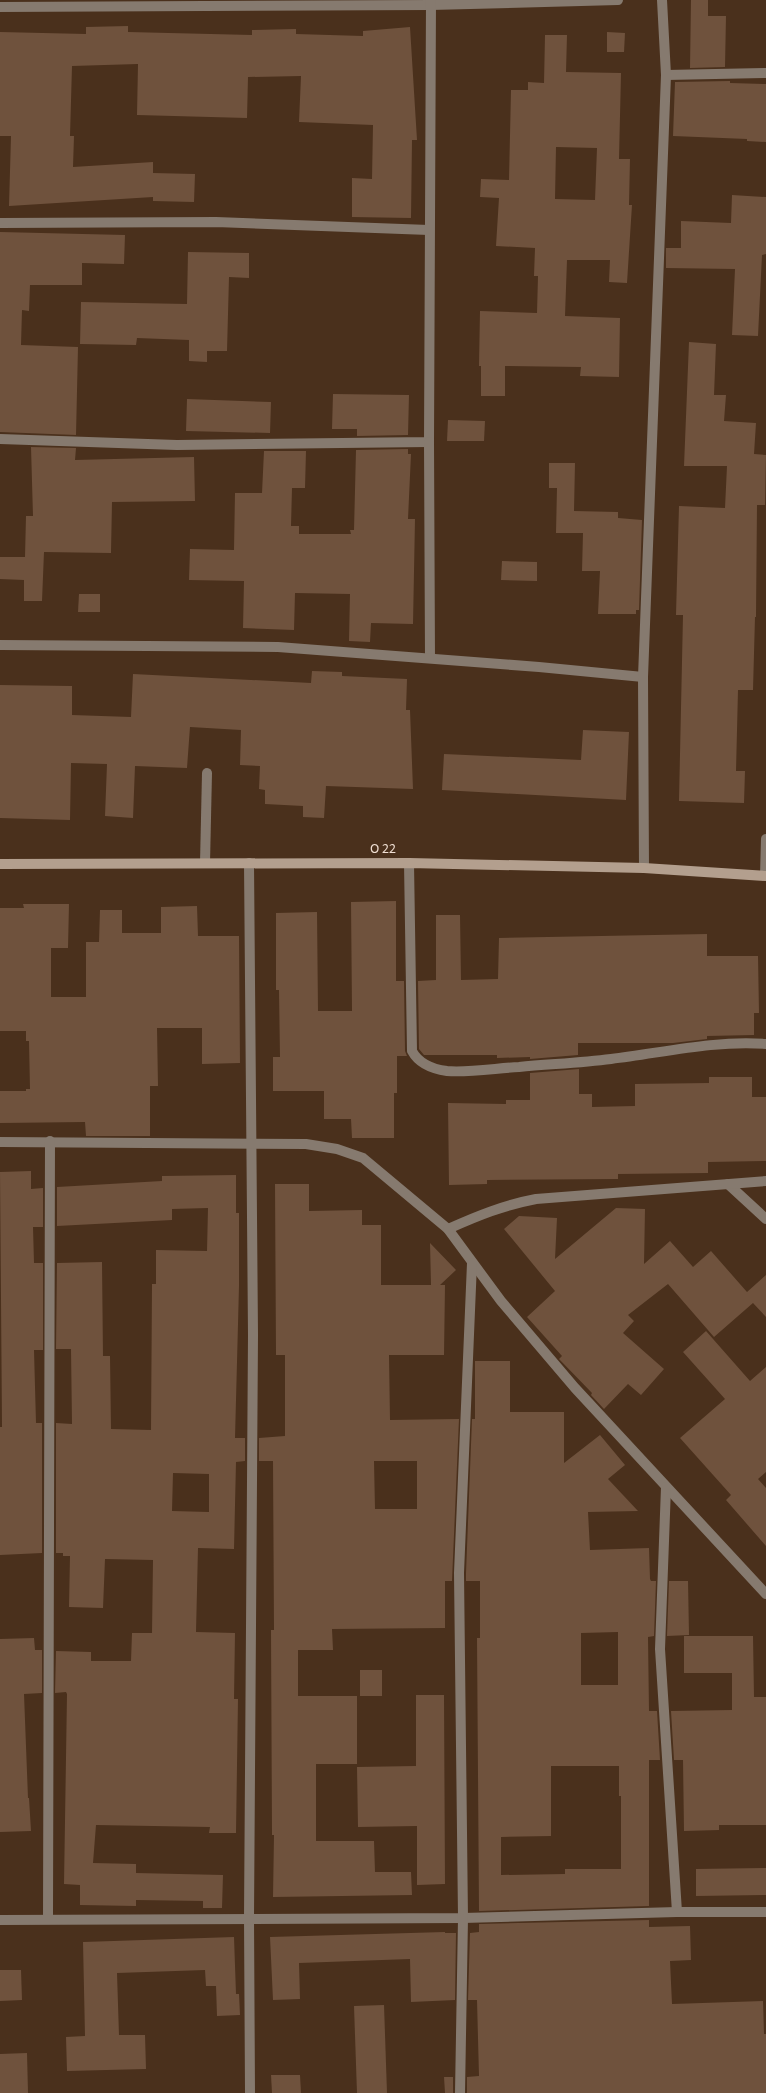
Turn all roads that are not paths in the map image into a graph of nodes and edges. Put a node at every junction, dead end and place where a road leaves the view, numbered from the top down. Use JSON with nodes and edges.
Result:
{"nodes":[{"id":1,"x":618,"y":0,"type":"edge"},
{"id":2,"x":662,"y":0,"type":"edge"},
{"id":3,"x":431,"y":2,"type":"edge"},
{"id":4,"x":0,"y":7,"type":"edge"},
{"id":5,"x":766,"y":73,"type":"edge"},
{"id":6,"x":666,"y":75,"type":"junction"},
{"id":7,"x":0,"y":223,"type":"edge"},
{"id":8,"x":429,"y":230,"type":"junction"},
{"id":9,"x":0,"y":439,"type":"edge"},
{"id":10,"x":428,"y":442,"type":"junction"},
{"id":11,"x":0,"y":645,"type":"edge"},
{"id":12,"x":430,"y":658,"type":"junction"},
{"id":13,"x":643,"y":677,"type":"junction"},
{"id":14,"x":206,"y":773,"type":"dead end"},
{"id":15,"x":766,"y":839,"type":"edge"},
{"id":16,"x":205,"y":863,"type":"junction"},
{"id":17,"x":249,"y":863,"type":"junction"},
{"id":18,"x":409,"y":863,"type":"junction"},
{"id":19,"x":0,"y":864,"type":"edge"},
{"id":20,"x":644,"y":868,"type":"junction"},
{"id":21,"x":766,"y":876,"type":"edge"},
{"id":22,"x":766,"y":1044,"type":"edge"},
{"id":23,"x":50,"y":1141,"type":"junction"},
{"id":24,"x":0,"y":1142,"type":"edge"},
{"id":25,"x":252,"y":1144,"type":"junction"},
{"id":26,"x":766,"y":1181,"type":"edge"},
{"id":27,"x":728,"y":1184,"type":"junction"},
{"id":28,"x":766,"y":1219,"type":"edge"},
{"id":29,"x":448,"y":1229,"type":"junction"},
{"id":30,"x":472,"y":1263,"type":"junction"},
{"id":31,"x":666,"y":1486,"type":"junction"},
{"id":32,"x":766,"y":1594,"type":"edge"},
{"id":33,"x":677,"y":1912,"type":"junction"},
{"id":34,"x":766,"y":1912,"type":"edge"},
{"id":35,"x":249,"y":1918,"type":"junction"},
{"id":36,"x":463,"y":1918,"type":"junction"},
{"id":37,"x":48,"y":1919,"type":"junction"},
{"id":38,"x":0,"y":1920,"type":"edge"},
{"id":39,"x":250,"y":2093,"type":"edge"},
{"id":40,"x":460,"y":2093,"type":"edge"}],
"edges":[{"from":1,"to":3,"type":"street"},
{"from":2,"to":6,"type":"street"},
{"from":3,"to":4,"type":"street"},
{"from":3,"to":8,"type":"street"},
{"from":5,"to":6,"type":"street"},
{"from":6,"to":13,"type":"street"},
{"from":7,"to":8,"type":"street"},
{"from":8,"to":10,"type":"street"},
{"from":9,"to":10,"type":"street"},
{"from":10,"to":12,"type":"street"},
{"from":11,"to":12,"type":"street"},
{"from":12,"to":13,"type":"street"},
{"from":13,"to":20,"type":"street"},
{"from":14,"to":16,"type":"street"},
{"from":15,"to":21,"type":"street"},
{"from":16,"to":17,"type":"street","name":"O 22"},
{"from":16,"to":19,"type":"street","name":"O 22"},
{"from":17,"to":18,"type":"street","name":"O 22"},
{"from":17,"to":25,"type":"street"},
{"from":18,"to":20,"type":"street","name":"O 22"},
{"from":18,"to":22,"type":"street"},
{"from":20,"to":21,"type":"street","name":"O 22"},
{"from":23,"to":24,"type":"street"},
{"from":23,"to":25,"type":"street"},
{"from":23,"to":37,"type":"street"},
{"from":25,"to":29,"type":"street"},
{"from":25,"to":35,"type":"street"},
{"from":26,"to":27,"type":"street"},
{"from":27,"to":28,"type":"street"},
{"from":27,"to":29,"type":"street"},
{"from":29,"to":30,"type":"street"},
{"from":30,"to":31,"type":"street"},
{"from":30,"to":36,"type":"street"},
{"from":31,"to":32,"type":"street"},
{"from":31,"to":33,"type":"street"},
{"from":33,"to":34,"type":"street"},
{"from":33,"to":36,"type":"street"},
{"from":35,"to":36,"type":"street"},
{"from":35,"to":37,"type":"street"},
{"from":35,"to":39,"type":"street"},
{"from":36,"to":40,"type":"street"},
{"from":37,"to":38,"type":"street"}]}
